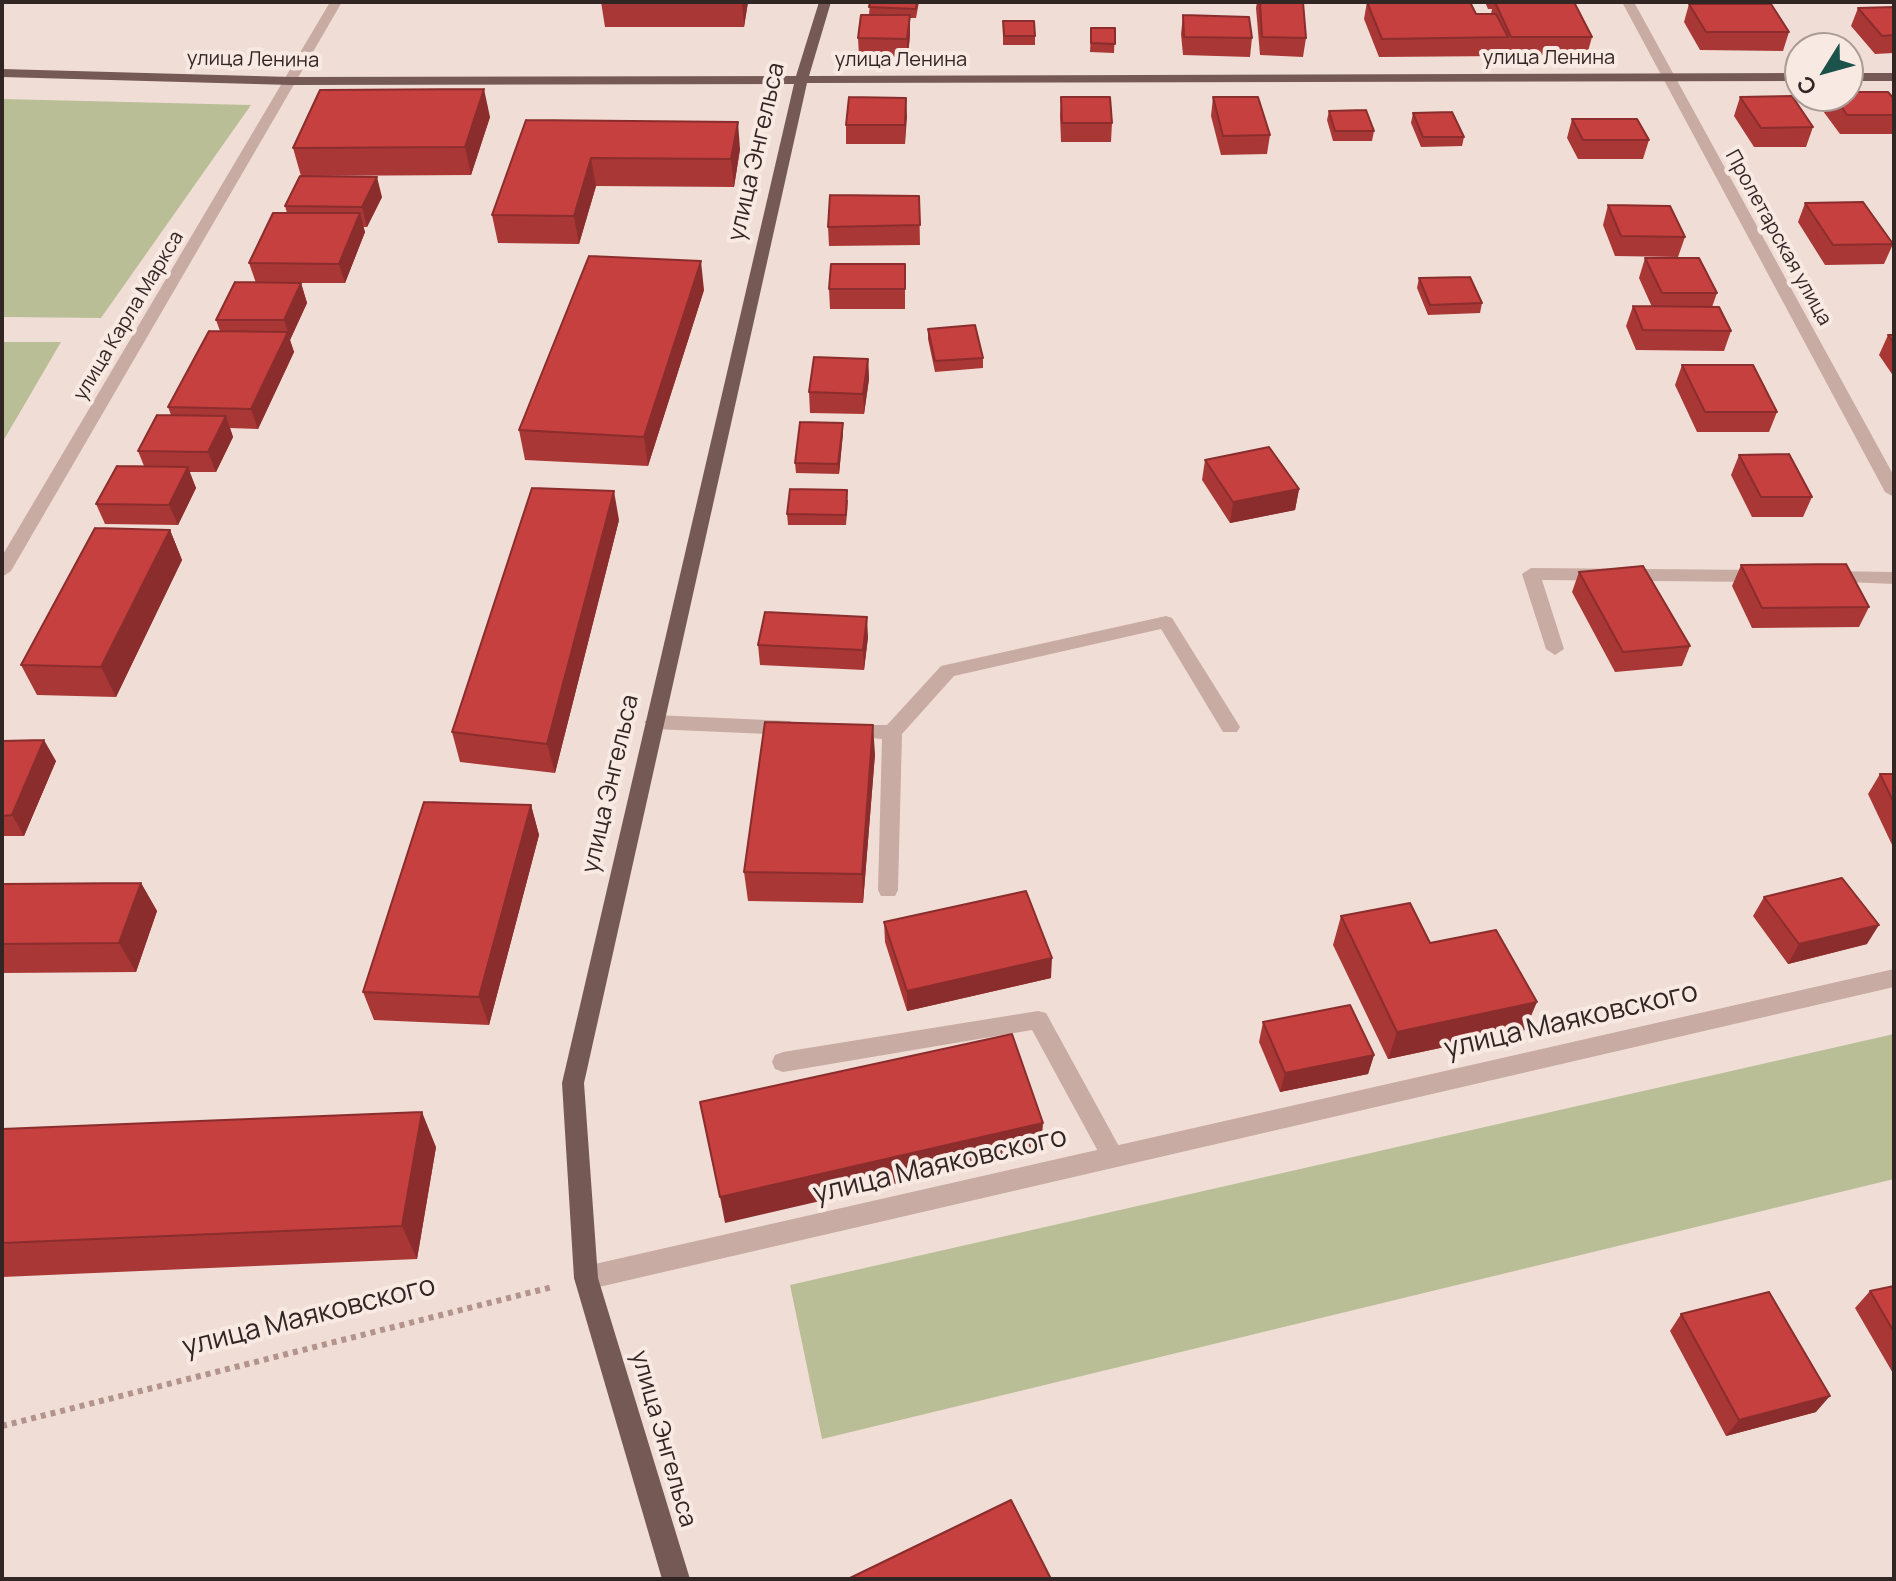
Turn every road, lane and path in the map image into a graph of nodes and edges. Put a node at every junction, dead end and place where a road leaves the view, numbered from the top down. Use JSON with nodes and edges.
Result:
{"nodes":[{"id":1,"x":336,"y":2,"type":"edge"},
{"id":2,"x":825,"y":2,"type":"edge"},
{"id":3,"x":1628,"y":2,"type":"edge"},
{"id":4,"x":2,"y":73,"type":"edge"},
{"id":5,"x":1784,"y":77,"type":"edge"},
{"id":6,"x":1864,"y":77,"type":"edge"},
{"id":7,"x":1894,"y":77,"type":"edge"},
{"id":8,"x":1669,"y":78,"type":"junction"},
{"id":9,"x":291,"y":81,"type":"junction"},
{"id":10,"x":801,"y":81,"type":"junction"},
{"id":11,"x":1894,"y":492,"type":"edge"},
{"id":12,"x":2,"y":571,"type":"edge"},
{"id":13,"x":1784,"y":577,"type":"edge"},
{"id":14,"x":1815,"y":577,"type":"edge"},
{"id":15,"x":1894,"y":578,"type":"edge"},
{"id":16,"x":1555,"y":649,"type":"dead end"},
{"id":17,"x":654,"y":722,"type":"junction"},
{"id":18,"x":1230,"y":727,"type":"dead end"},
{"id":19,"x":892,"y":732,"type":"junction"},
{"id":20,"x":888,"y":890,"type":"dead end"},
{"id":21,"x":1894,"y":978,"type":"edge"},
{"id":22,"x":783,"y":1062,"type":"dead end"},
{"id":23,"x":1113,"y":1157,"type":"junction"},
{"id":24,"x":586,"y":1278,"type":"junction"},
{"id":25,"x":2,"y":1426,"type":"edge"},
{"id":26,"x":676,"y":1579,"type":"edge"}],
"edges":[{"from":1,"to":9,"type":"street","name":"улица Карла Маркса"},
{"from":2,"to":10,"type":"main road","name":"улица Энгельса"},
{"from":3,"to":8,"type":"street","name":"Пролетарская улица"},
{"from":4,"to":9,"type":"main road","name":"улица Ленина"},
{"from":5,"to":8,"type":"main road","name":"улица Ленина"},
{"from":6,"to":7,"type":"main road"},
{"from":8,"to":10,"type":"main road","name":"улица Ленина"},
{"from":8,"to":11,"type":"street","name":"Пролетарская улица"},
{"from":9,"to":10,"type":"main road","name":"улица Ленина"},
{"from":9,"to":12,"type":"street","name":"улица Карла Маркса"},
{"from":10,"to":17,"type":"main road","name":"улица Энгельса"},
{"from":13,"to":16,"type":"street"},
{"from":14,"to":15,"type":"street"},
{"from":17,"to":19,"type":"street"},
{"from":17,"to":24,"type":"main road","name":"улица Энгельса"},
{"from":18,"to":19,"type":"street"},
{"from":19,"to":20,"type":"street"},
{"from":21,"to":23,"type":"street","name":"улица Маяковского"},
{"from":22,"to":23,"type":"street"},
{"from":23,"to":24,"type":"street","name":"улица Маяковского"},
{"from":24,"to":25,"type":"path","name":"улица Маяковского"},
{"from":24,"to":26,"type":"main road","name":"улица Энгельса"}]}
